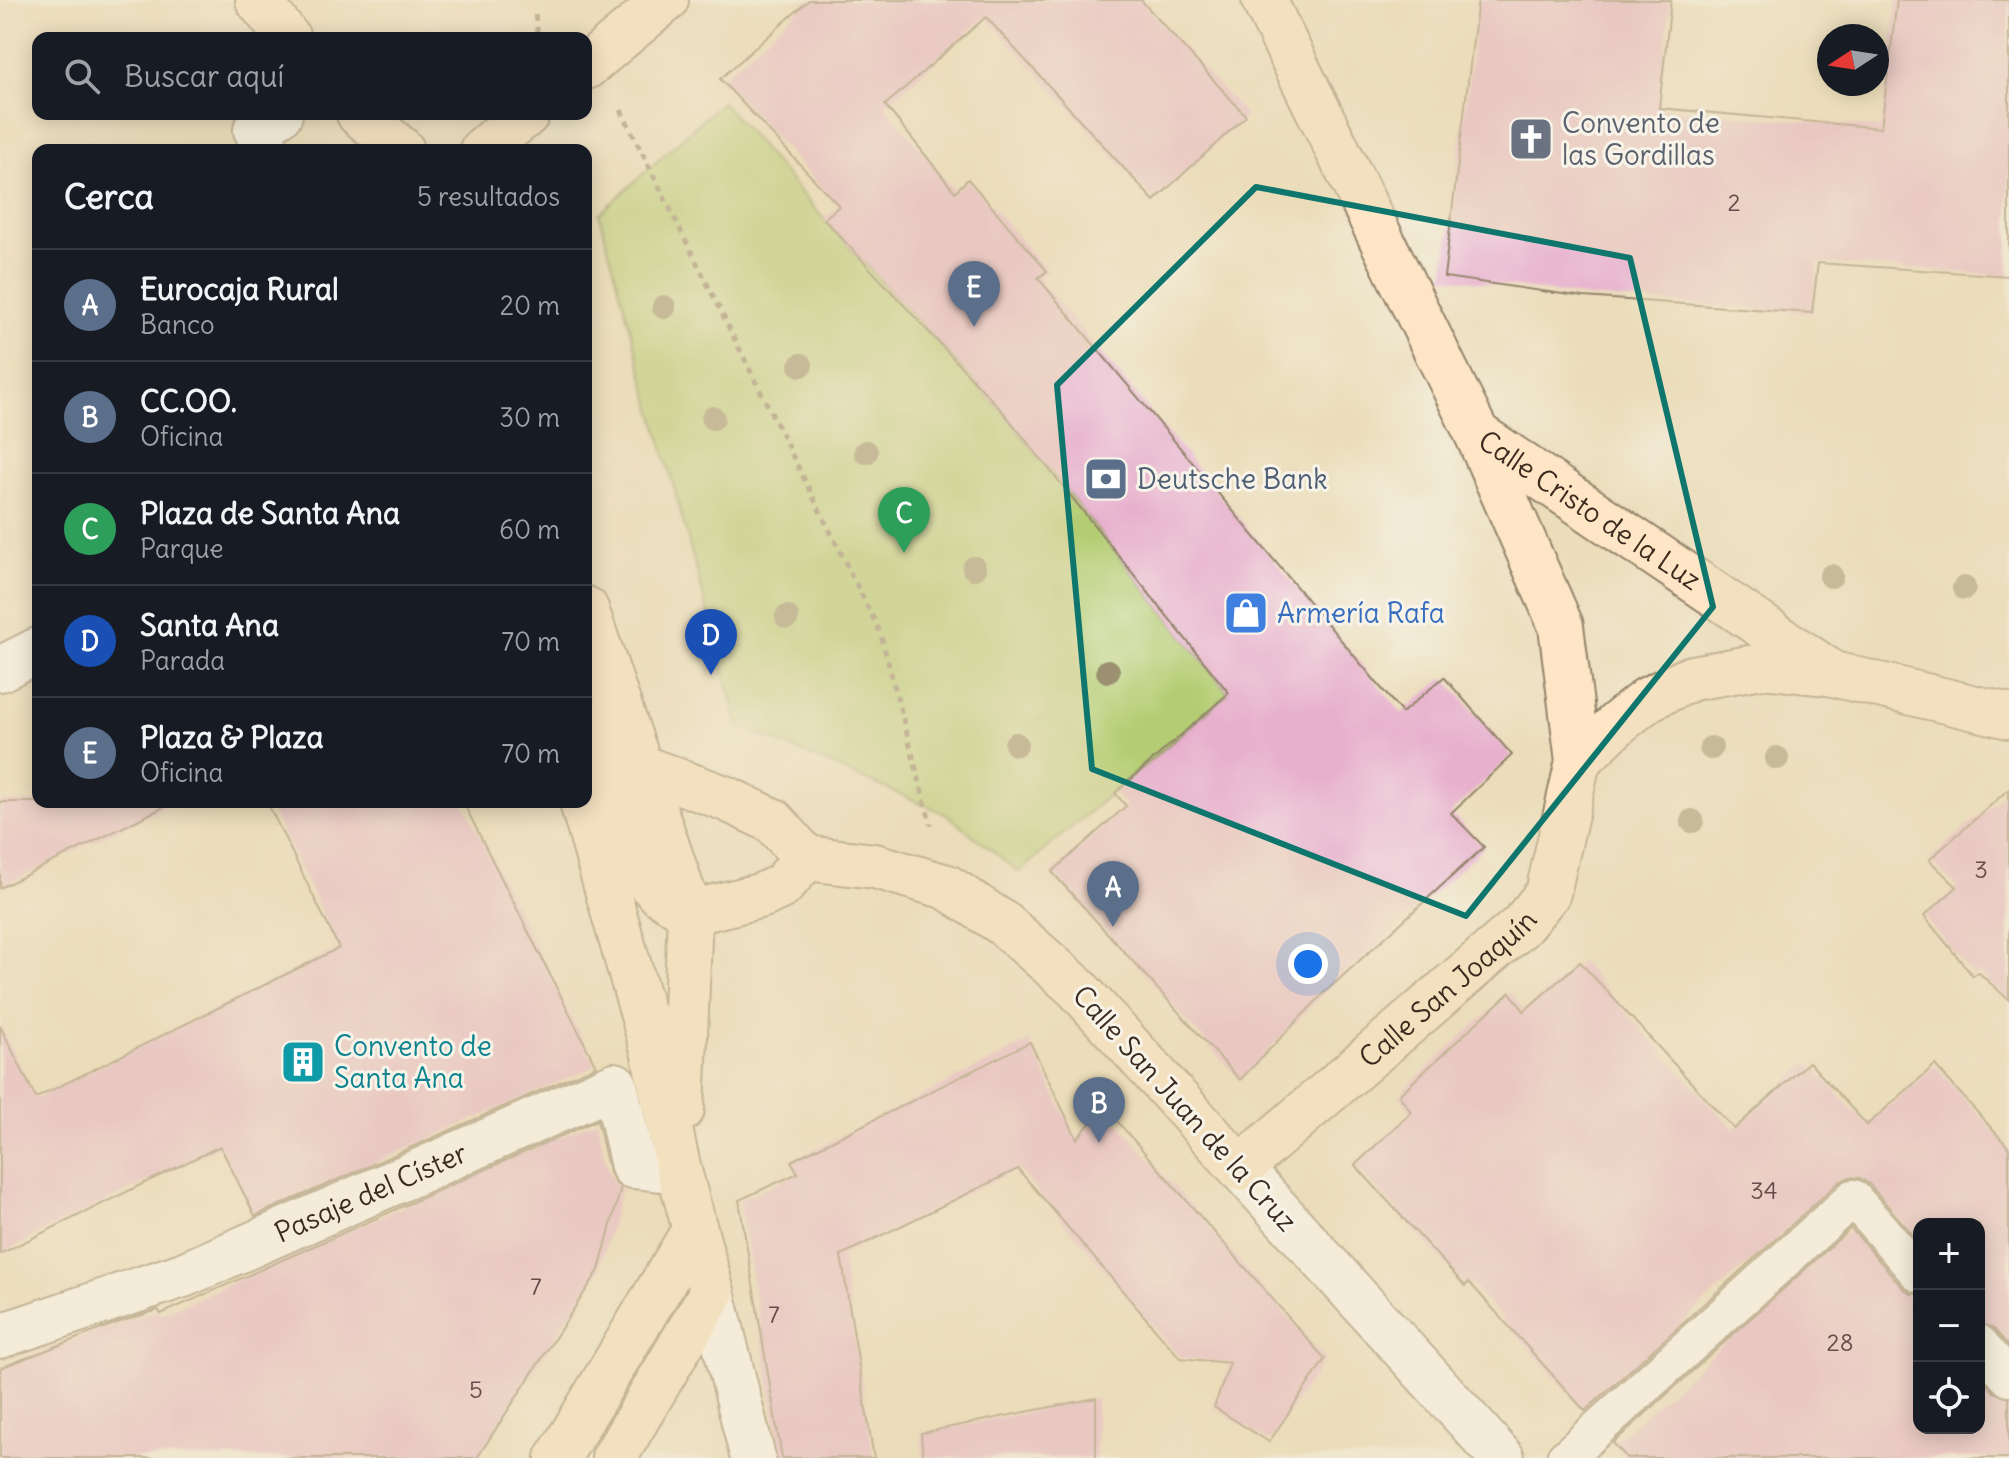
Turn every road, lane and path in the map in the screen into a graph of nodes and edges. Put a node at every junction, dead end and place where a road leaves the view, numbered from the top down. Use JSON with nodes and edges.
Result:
{"nodes":[{"id":1,"x":258,"y":0,"type":"edge"},
{"id":2,"x":666,"y":0,"type":"edge"},
{"id":3,"x":1264,"y":0,"type":"edge"},
{"id":4,"x":535,"y":15,"type":"dead end"},
{"id":5,"x":283,"y":32,"type":"edge"},
{"id":6,"x":537,"y":32,"type":"edge"},
{"id":7,"x":592,"y":63,"type":"edge"},
{"id":8,"x":592,"y":66,"type":"edge"},
{"id":9,"x":271,"y":120,"type":"edge"},
{"id":10,"x":340,"y":120,"type":"edge"},
{"id":11,"x":366,"y":120,"type":"edge"},
{"id":12,"x":520,"y":120,"type":"edge"},
{"id":13,"x":264,"y":144,"type":"edge"},
{"id":14,"x":350,"y":144,"type":"edge"},
{"id":15,"x":395,"y":144,"type":"edge"},
{"id":16,"x":490,"y":144,"type":"edge"},
{"id":17,"x":1477,"y":434,"type":"junction"},
{"id":18,"x":592,"y":627,"type":"edge"},
{"id":19,"x":32,"y":653,"type":"edge"},
{"id":20,"x":0,"y":669,"type":"edge"},
{"id":21,"x":1833,"y":674,"type":"junction"},
{"id":22,"x":2009,"y":716,"type":"edge"},
{"id":23,"x":592,"y":739,"type":"edge"},
{"id":24,"x":1578,"y":761,"type":"junction"},
{"id":25,"x":640,"y":767,"type":"junction"},
{"id":26,"x":584,"y":808,"type":"edge"},
{"id":27,"x":806,"y":858,"type":"junction"},
{"id":28,"x":947,"y":887,"type":"junction"},
{"id":29,"x":690,"y":913,"type":"junction"},
{"id":30,"x":1240,"y":1168,"type":"junction"},
{"id":31,"x":679,"y":1171,"type":"junction"},
{"id":32,"x":695,"y":1229,"type":"junction"},
{"id":33,"x":1913,"y":1267,"type":"edge"},
{"id":34,"x":712,"y":1292,"type":"junction"},
{"id":35,"x":0,"y":1336,"type":"edge"},
{"id":36,"x":1985,"y":1350,"type":"edge"},
{"id":37,"x":2009,"y":1378,"type":"edge"},
{"id":38,"x":558,"y":1458,"type":"edge"},
{"id":39,"x":614,"y":1458,"type":"edge"},
{"id":40,"x":753,"y":1458,"type":"edge"},
{"id":41,"x":1502,"y":1458,"type":"edge"},
{"id":42,"x":1565,"y":1458,"type":"edge"}],
"edges":[{"from":1,"to":5,"type":"street"},
{"from":2,"to":7,"type":"street"},
{"from":3,"to":17,"type":"street","name":"Calle Cristo de la Luz"},
{"from":4,"to":6,"type":"path"},
{"from":8,"to":28,"type":"path"},
{"from":9,"to":13,"type":"street"},
{"from":10,"to":14,"type":"street"},
{"from":11,"to":15,"type":"street"},
{"from":12,"to":16,"type":"street"},
{"from":17,"to":21,"type":"street","name":"Calle Cristo de la Luz"},
{"from":17,"to":24,"type":"street","name":"Calle San Joaquín"},
{"from":18,"to":25,"type":"street"},
{"from":19,"to":20,"type":"street"},
{"from":21,"to":22,"type":"street","name":"Calle Cristo de la Luz"},
{"from":21,"to":24,"type":"street"},
{"from":23,"to":29,"type":"street"},
{"from":24,"to":30,"type":"street","name":"Calle San Joaquín"},
{"from":25,"to":27,"type":"street"},
{"from":25,"to":29,"type":"street"},
{"from":26,"to":31,"type":"street"},
{"from":27,"to":28,"type":"street","name":"Calle San Juan de la Cruz"},
{"from":27,"to":29,"type":"street"},
{"from":28,"to":30,"type":"street","name":"Calle San Juan de la Cruz"},
{"from":29,"to":31,"type":"street"},
{"from":30,"to":41,"type":"street","name":"Calle San Juan de la Cruz"},
{"from":31,"to":32,"type":"street"},
{"from":31,"to":35,"type":"street","name":"Pasaje del Císter"},
{"from":32,"to":34,"type":"street"},
{"from":32,"to":38,"type":"street"},
{"from":33,"to":42,"type":"lane"},
{"from":34,"to":39,"type":"street"},
{"from":34,"to":40,"type":"street"},
{"from":36,"to":37,"type":"lane"}]}
